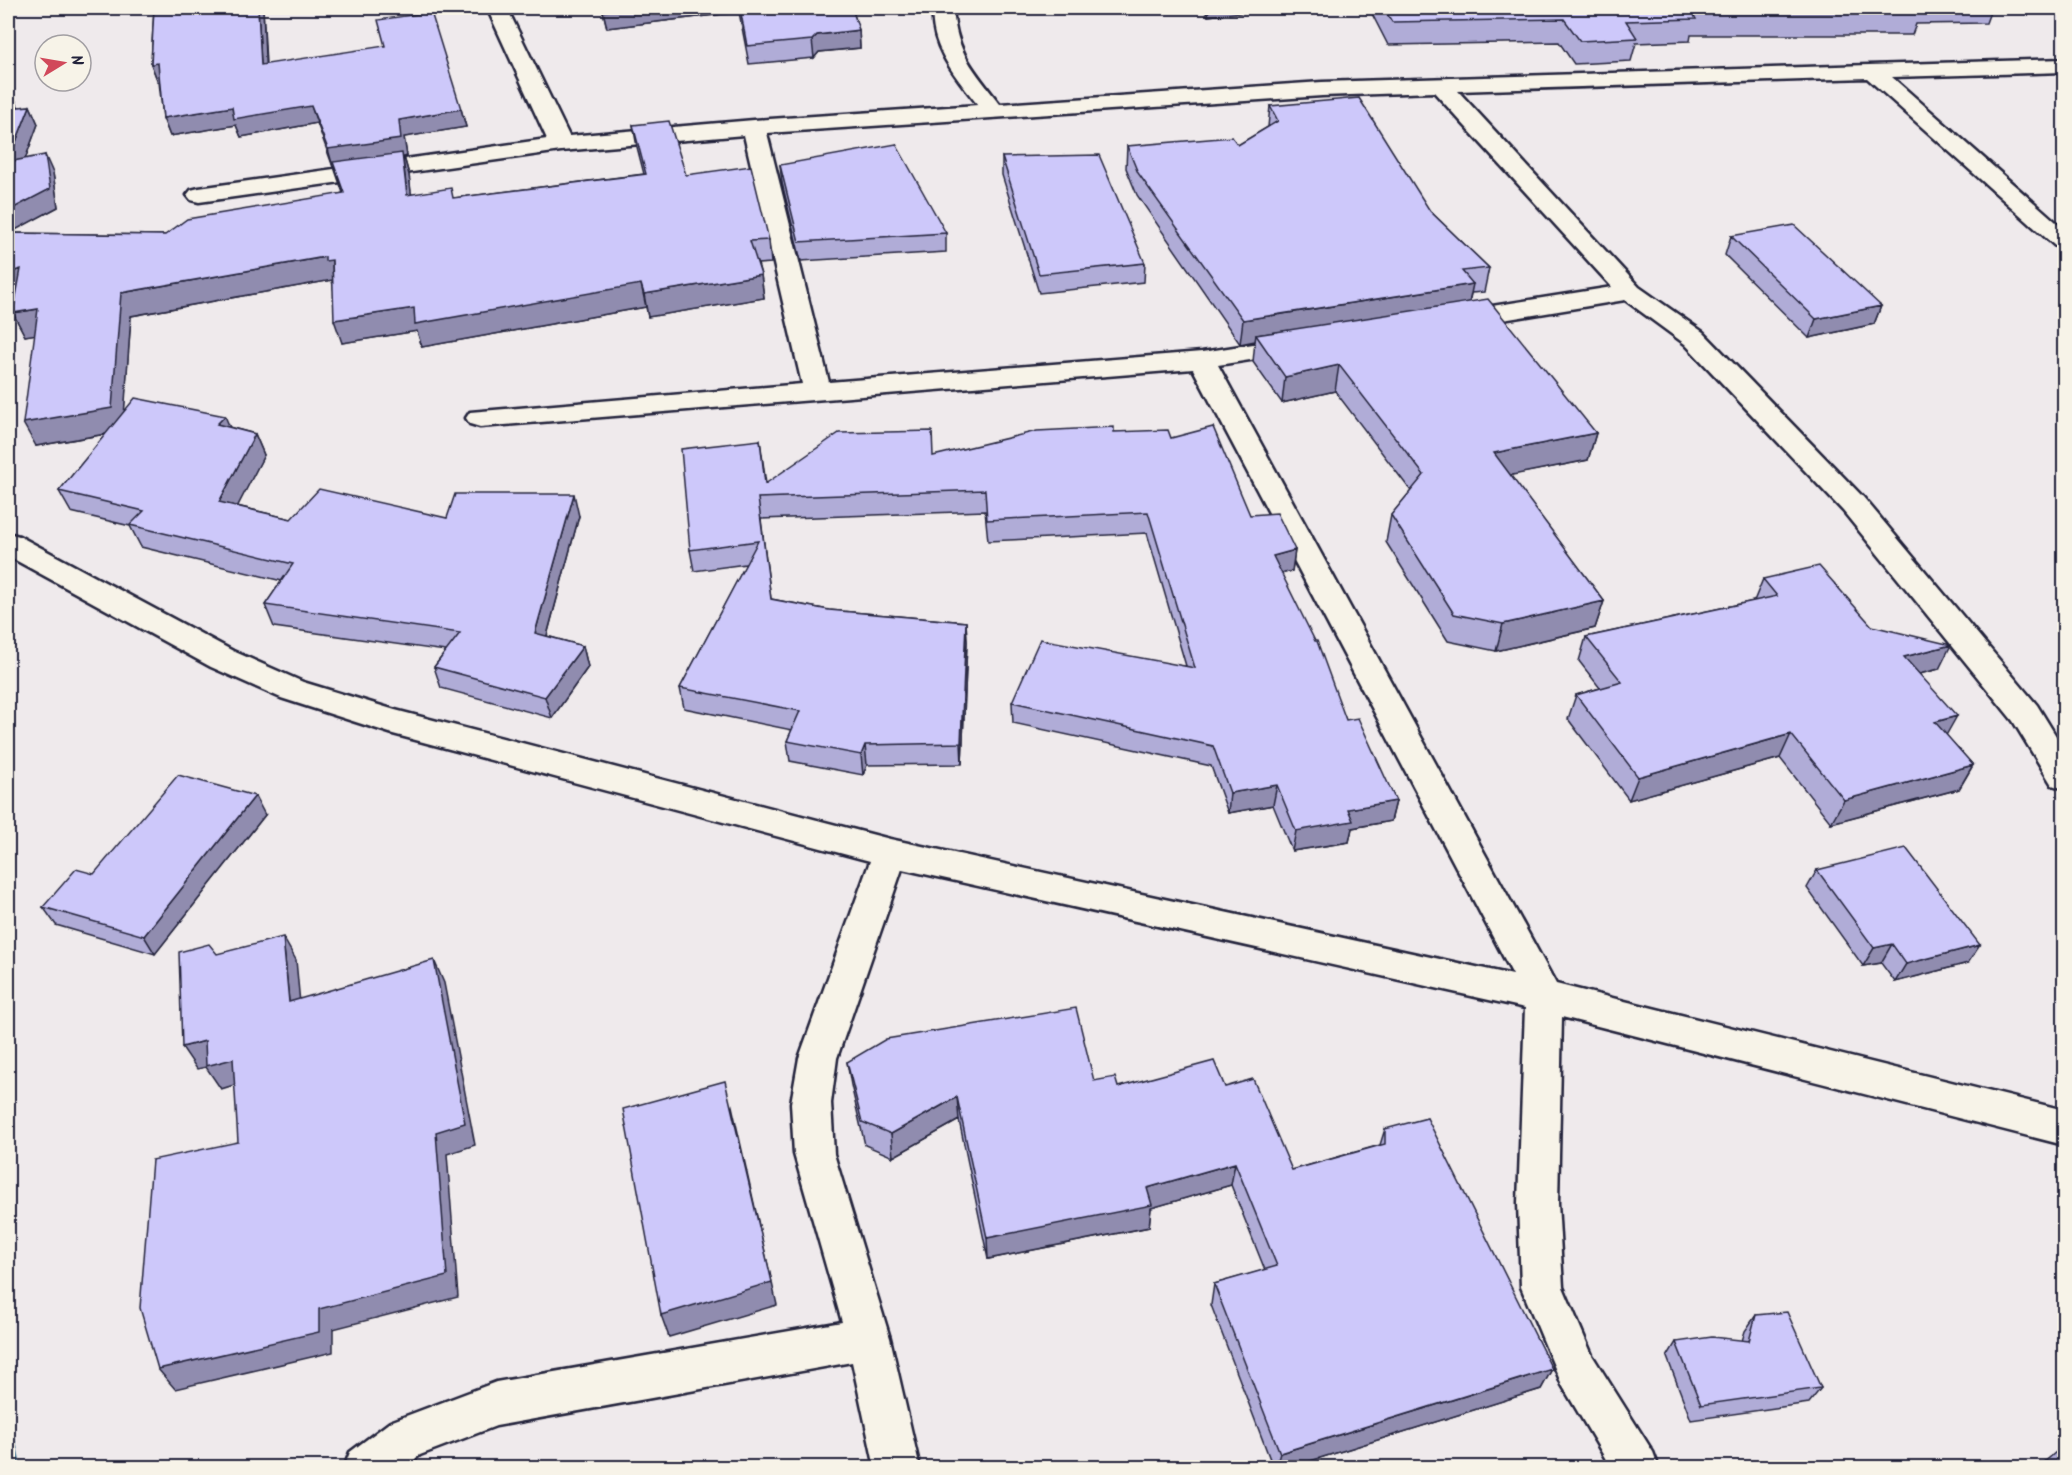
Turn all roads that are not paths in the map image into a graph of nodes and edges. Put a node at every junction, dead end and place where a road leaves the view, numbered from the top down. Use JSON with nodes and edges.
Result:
{"nodes":[{"id":1,"x":497,"y":8,"type":"edge"},
{"id":2,"x":943,"y":8,"type":"edge"},
{"id":3,"x":2064,"y":65,"type":"edge"},
{"id":4,"x":1872,"y":71,"type":"junction"},
{"id":5,"x":1440,"y":85,"type":"junction"},
{"id":6,"x":994,"y":111,"type":"junction"},
{"id":7,"x":754,"y":127,"type":"junction"},
{"id":8,"x":561,"y":144,"type":"junction"},
{"id":9,"x":199,"y":195,"type":"dead end"},
{"id":10,"x":2064,"y":241,"type":"edge"},
{"id":11,"x":1630,"y":292,"type":"junction"},
{"id":12,"x":1433,"y":323,"type":"edge"},
{"id":13,"x":1318,"y":342,"type":"edge"},
{"id":14,"x":1202,"y":360,"type":"junction"},
{"id":15,"x":817,"y":389,"type":"junction"},
{"id":16,"x":480,"y":418,"type":"dead end"},
{"id":17,"x":8,"y":543,"type":"edge"},
{"id":18,"x":2064,"y":776,"type":"edge"},
{"id":19,"x":890,"y":853,"type":"junction"},
{"id":20,"x":1544,"y":997,"type":"junction"},
{"id":21,"x":2064,"y":1128,"type":"edge"},
{"id":22,"x":868,"y":1338,"type":"junction"},
{"id":23,"x":366,"y":1467,"type":"edge"},
{"id":24,"x":898,"y":1467,"type":"edge"},
{"id":25,"x":1637,"y":1467,"type":"edge"}],
"edges":[{"from":1,"to":8,"type":"street"},
{"from":2,"to":6,"type":"street"},
{"from":3,"to":4,"type":"street"},
{"from":4,"to":5,"type":"street"},
{"from":4,"to":10,"type":"street"},
{"from":5,"to":6,"type":"street"},
{"from":5,"to":11,"type":"street"},
{"from":6,"to":7,"type":"street"},
{"from":7,"to":8,"type":"street"},
{"from":7,"to":15,"type":"street"},
{"from":8,"to":9,"type":"street"},
{"from":11,"to":12,"type":"street"},
{"from":11,"to":18,"type":"street"},
{"from":13,"to":14,"type":"street"},
{"from":14,"to":15,"type":"street"},
{"from":14,"to":20,"type":"street"},
{"from":15,"to":16,"type":"street"},
{"from":17,"to":19,"type":"street"},
{"from":19,"to":20,"type":"street"},
{"from":19,"to":22,"type":"street"},
{"from":20,"to":21,"type":"street"},
{"from":20,"to":25,"type":"street"},
{"from":22,"to":23,"type":"street"},
{"from":22,"to":24,"type":"street"}]}
